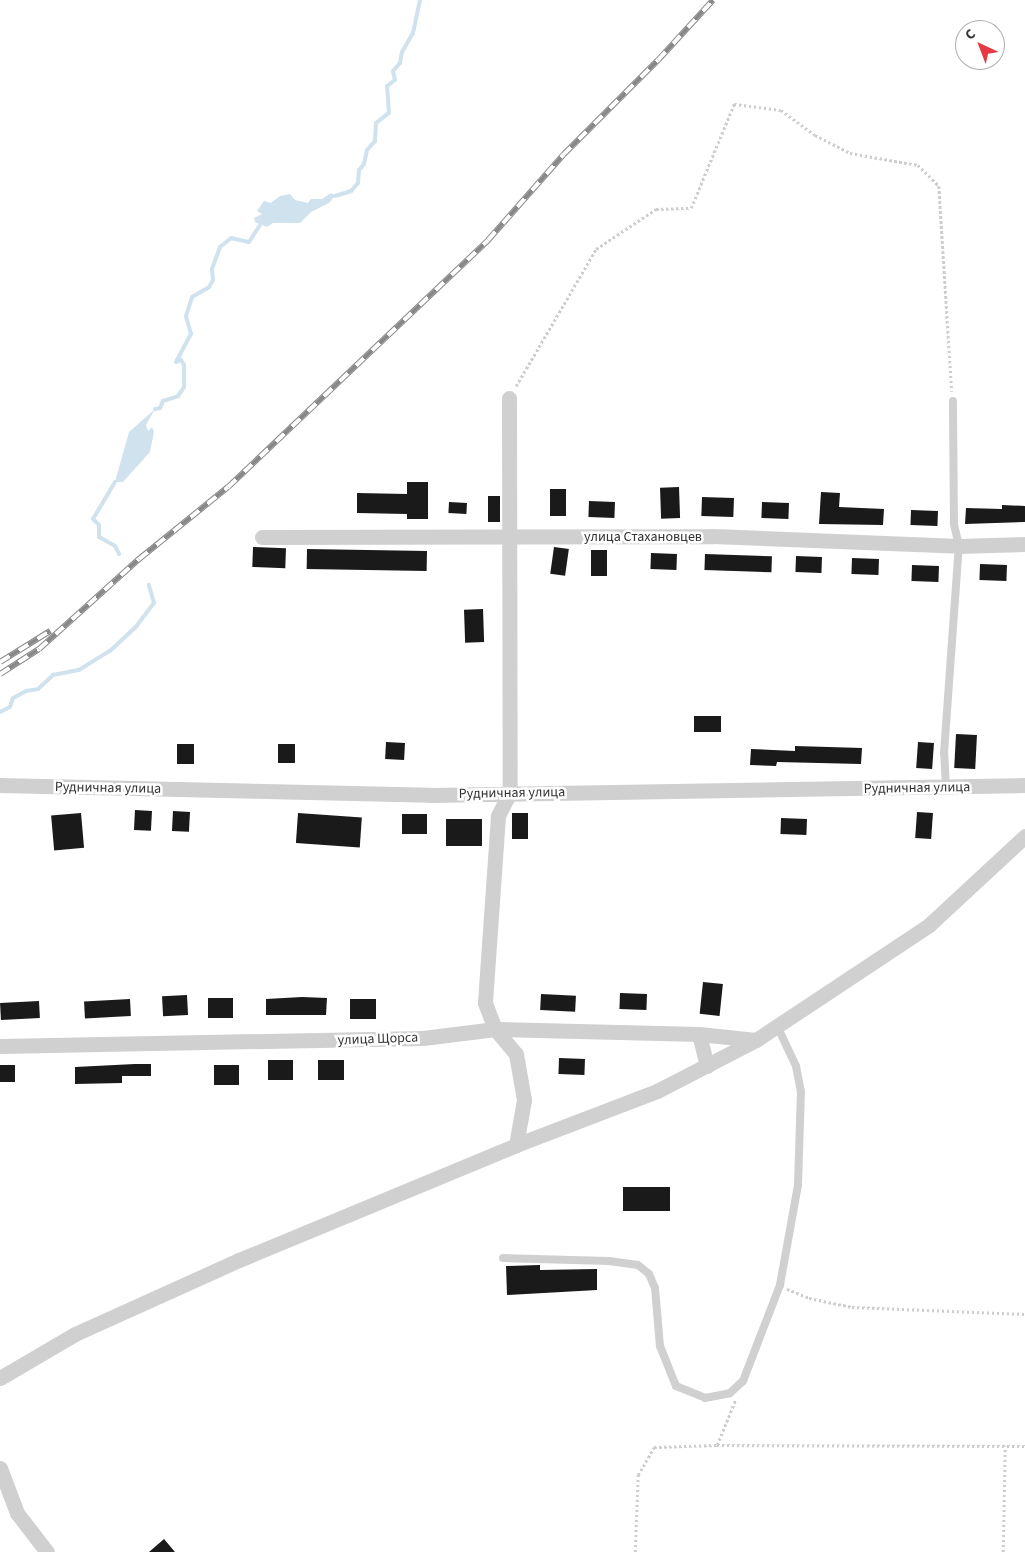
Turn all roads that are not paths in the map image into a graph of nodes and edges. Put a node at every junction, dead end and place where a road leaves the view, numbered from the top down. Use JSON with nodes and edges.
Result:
{"nodes":[{"id":1,"x":509,"y":398,"type":"road end"},
{"id":2,"x":953,"y":401,"type":"road end"},
{"id":3,"x":262,"y":537,"type":"dead end"},
{"id":4,"x":511,"y":538,"type":"junction"},
{"id":5,"x":1025,"y":544,"type":"edge"},
{"id":6,"x":959,"y":546,"type":"junction"},
{"id":7,"x":1025,"y":785,"type":"edge"},
{"id":8,"x":0,"y":786,"type":"edge"},
{"id":9,"x":946,"y":788,"type":"junction"},
{"id":10,"x":510,"y":792,"type":"junction"},
{"id":11,"x":1025,"y":836,"type":"edge"},
{"id":12,"x":778,"y":1028,"type":"junction"},
{"id":13,"x":495,"y":1029,"type":"junction"},
{"id":14,"x":699,"y":1034,"type":"junction"},
{"id":15,"x":756,"y":1040,"type":"junction"},
{"id":16,"x":0,"y":1046,"type":"edge"},
{"id":17,"x":707,"y":1066,"type":"junction"},
{"id":18,"x":516,"y":1145,"type":"junction"},
{"id":19,"x":503,"y":1258,"type":"dead end"},
{"id":20,"x":0,"y":1378,"type":"edge"},
{"id":21,"x":0,"y":1468,"type":"edge"},
{"id":22,"x":47,"y":1552,"type":"edge"}],
"edges":[{"from":1,"to":4,"type":"street"},
{"from":2,"to":6,"type":"lane"},
{"from":3,"to":4,"type":"street","name":"улица Стахановцев"},
{"from":4,"to":6,"type":"street","name":"улица Стахановцев"},
{"from":4,"to":10,"type":"street"},
{"from":5,"to":6,"type":"street","name":"улица Стахановцев"},
{"from":6,"to":9,"type":"lane"},
{"from":7,"to":9,"type":"street","name":"Рудничная улица"},
{"from":8,"to":10,"type":"street","name":"Рудничная улица"},
{"from":9,"to":10,"type":"street","name":"Рудничная улица"},
{"from":10,"to":13,"type":"street"},
{"from":11,"to":12,"type":"street"},
{"from":12,"to":15,"type":"street"},
{"from":12,"to":19,"type":"lane"},
{"from":13,"to":14,"type":"street","name":"улица Щорса"},
{"from":13,"to":16,"type":"street","name":"улица Щорса"},
{"from":13,"to":18,"type":"street"},
{"from":14,"to":15,"type":"street","name":"улица Щорса"},
{"from":14,"to":17,"type":"street"},
{"from":15,"to":17,"type":"street"},
{"from":17,"to":18,"type":"street"},
{"from":18,"to":20,"type":"street"},
{"from":21,"to":22,"type":"street"}]}
